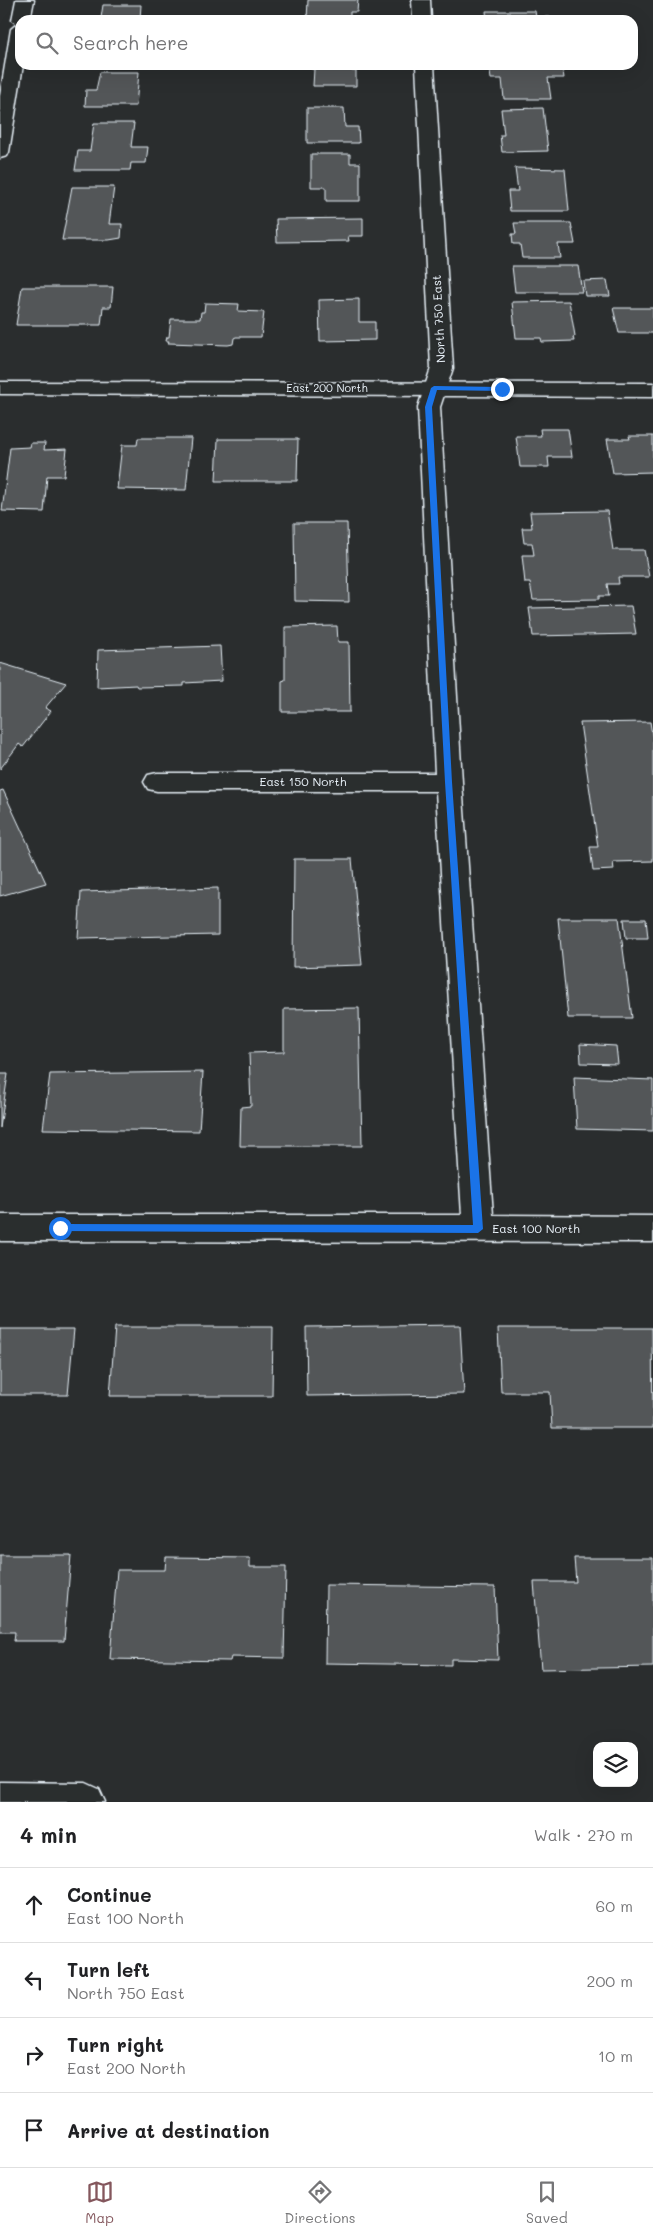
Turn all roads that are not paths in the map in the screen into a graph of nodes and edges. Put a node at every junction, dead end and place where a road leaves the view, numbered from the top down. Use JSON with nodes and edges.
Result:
{"nodes":[{"id":1,"x":25,"y":0,"type":"edge"},
{"id":2,"x":421,"y":0,"type":"edge"},
{"id":3,"x":23,"y":15,"type":"edge"},
{"id":4,"x":422,"y":15,"type":"edge"},
{"id":5,"x":15,"y":60,"type":"edge"},
{"id":6,"x":425,"y":70,"type":"edge"},
{"id":7,"x":0,"y":152,"type":"edge"},
{"id":8,"x":0,"y":388,"type":"edge"},
{"id":9,"x":434,"y":388,"type":"junction"},
{"id":10,"x":653,"y":390,"type":"edge"},
{"id":11,"x":157,"y":782,"type":"dead end"},
{"id":12,"x":449,"y":782,"type":"junction"},
{"id":13,"x":0,"y":1228,"type":"edge"},
{"id":14,"x":478,"y":1229,"type":"junction"},
{"id":15,"x":653,"y":1229,"type":"edge"},
{"id":16,"x":0,"y":1801,"type":"edge"},
{"id":17,"x":86,"y":1802,"type":"edge"}],
"edges":[{"from":1,"to":3,"type":"street"},
{"from":2,"to":4,"type":"street"},
{"from":5,"to":7,"type":"street"},
{"from":6,"to":9,"type":"street","name":"North 750 East"},
{"from":8,"to":9,"type":"street","name":"East 200 North"},
{"from":9,"to":10,"type":"street","name":"East 200 North"},
{"from":9,"to":12,"type":"street","name":"North 750 East"},
{"from":11,"to":12,"type":"street","name":"East 150 North"},
{"from":12,"to":14,"type":"street","name":"North 750 East"},
{"from":13,"to":14,"type":"street","name":"East 100 North"},
{"from":14,"to":15,"type":"street","name":"East 100 North"},
{"from":16,"to":17,"type":"street"}]}
